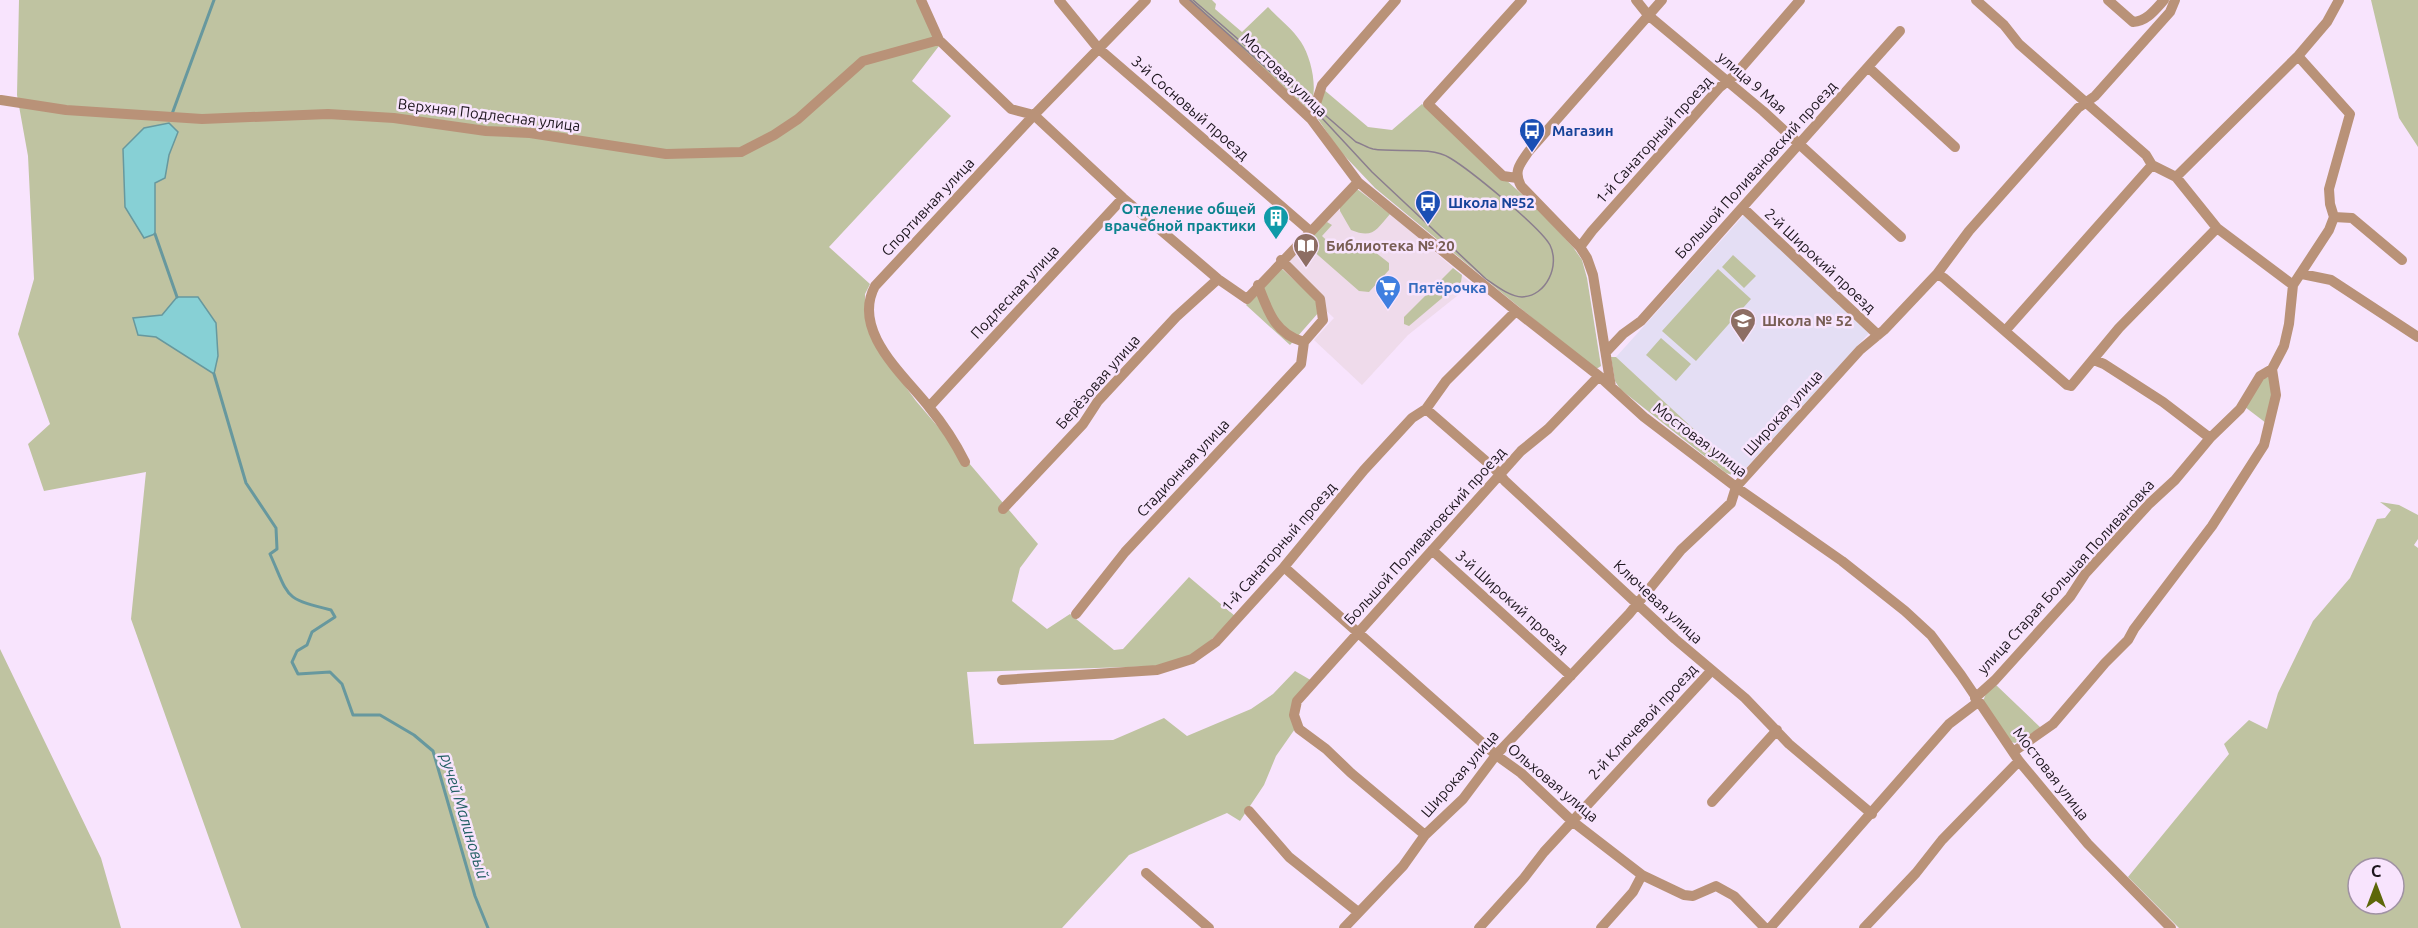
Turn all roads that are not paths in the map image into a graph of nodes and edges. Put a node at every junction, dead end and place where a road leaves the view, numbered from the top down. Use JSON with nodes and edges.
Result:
{"nodes":[{"id":1,"x":921,"y":0,"type":"edge"},
{"id":2,"x":1059,"y":0,"type":"edge"},
{"id":3,"x":1146,"y":0,"type":"edge"},
{"id":4,"x":1184,"y":0,"type":"edge"},
{"id":5,"x":1396,"y":0,"type":"edge"},
{"id":6,"x":1522,"y":0,"type":"edge"},
{"id":7,"x":1636,"y":0,"type":"edge"},
{"id":8,"x":1662,"y":0,"type":"edge"},
{"id":9,"x":1800,"y":0,"type":"edge"},
{"id":10,"x":1976,"y":0,"type":"edge"},
{"id":11,"x":2108,"y":0,"type":"edge"},
{"id":12,"x":2164,"y":0,"type":"edge"},
{"id":13,"x":2175,"y":0,"type":"edge"},
{"id":14,"x":2339,"y":0,"type":"edge"},
{"id":15,"x":1648,"y":15,"type":"junction"},
{"id":16,"x":1900,"y":31,"type":"dead end"},
{"id":17,"x":939,"y":40,"type":"junction"},
{"id":18,"x":1098,"y":48,"type":"junction"},
{"id":19,"x":2298,"y":56,"type":"junction"},
{"id":20,"x":1868,"y":67,"type":"junction"},
{"id":21,"x":1727,"y":82,"type":"junction"},
{"id":22,"x":1,"y":100,"type":"edge"},
{"id":23,"x":2087,"y":102,"type":"junction"},
{"id":24,"x":1034,"y":115,"type":"junction"},
{"id":25,"x":1311,"y":119,"type":"junction"},
{"id":26,"x":1799,"y":145,"type":"junction"},
{"id":27,"x":1955,"y":147,"type":"dead end"},
{"id":28,"x":2152,"y":165,"type":"junction"},
{"id":29,"x":2176,"y":177,"type":"junction"},
{"id":30,"x":1358,"y":182,"type":"junction"},
{"id":31,"x":1519,"y":182,"type":"junction"},
{"id":32,"x":1123,"y":198,"type":"junction"},
{"id":33,"x":1743,"y":208,"type":"junction"},
{"id":34,"x":2334,"y":217,"type":"junction"},
{"id":35,"x":2217,"y":228,"type":"junction"},
{"id":36,"x":1310,"y":231,"type":"junction"},
{"id":37,"x":1901,"y":237,"type":"dead end"},
{"id":38,"x":1580,"y":247,"type":"junction"},
{"id":39,"x":1281,"y":260,"type":"junction"},
{"id":40,"x":2402,"y":260,"type":"dead end"},
{"id":41,"x":1937,"y":274,"type":"junction"},
{"id":42,"x":2302,"y":274,"type":"junction"},
{"id":43,"x":1218,"y":279,"type":"junction"},
{"id":44,"x":1258,"y":285,"type":"junction"},
{"id":45,"x":2293,"y":285,"type":"junction"},
{"id":46,"x":1516,"y":311,"type":"junction"},
{"id":47,"x":2005,"y":331,"type":"junction"},
{"id":48,"x":1878,"y":335,"type":"junction"},
{"id":49,"x":2418,"y":337,"type":"edge"},
{"id":50,"x":1304,"y":342,"type":"junction"},
{"id":51,"x":1606,"y":352,"type":"junction"},
{"id":52,"x":2094,"y":360,"type":"junction"},
{"id":53,"x":2272,"y":369,"type":"junction"},
{"id":54,"x":1599,"y":375,"type":"junction"},
{"id":55,"x":1611,"y":387,"type":"junction"},
{"id":56,"x":929,"y":407,"type":"junction"},
{"id":57,"x":1425,"y":409,"type":"junction"},
{"id":58,"x":2210,"y":438,"type":"junction"},
{"id":59,"x":964,"y":462,"type":"dead end"},
{"id":60,"x":1500,"y":475,"type":"junction"},
{"id":61,"x":1736,"y":487,"type":"junction"},
{"id":62,"x":1003,"y":508,"type":"dead end"},
{"id":63,"x":1432,"y":550,"type":"junction"},
{"id":64,"x":1284,"y":567,"type":"junction"},
{"id":65,"x":1637,"y":602,"type":"junction"},
{"id":66,"x":1076,"y":614,"type":"dead end"},
{"id":67,"x":1360,"y":632,"type":"junction"},
{"id":68,"x":1711,"y":671,"type":"junction"},
{"id":69,"x":1571,"y":676,"type":"junction"},
{"id":70,"x":1002,"y":680,"type":"dead end"},
{"id":71,"x":1977,"y":700,"type":"junction"},
{"id":72,"x":1777,"y":730,"type":"junction"},
{"id":73,"x":1496,"y":755,"type":"junction"},
{"id":74,"x":2016,"y":756,"type":"junction"},
{"id":75,"x":1712,"y":802,"type":"dead end"},
{"id":76,"x":1249,"y":811,"type":"dead end"},
{"id":77,"x":1872,"y":814,"type":"junction"},
{"id":78,"x":1572,"y":821,"type":"junction"},
{"id":79,"x":1425,"y":835,"type":"junction"},
{"id":80,"x":1146,"y":873,"type":"dead end"},
{"id":81,"x":1642,"y":875,"type":"junction"},
{"id":82,"x":1358,"y":912,"type":"junction"},
{"id":83,"x":1209,"y":928,"type":"edge"},
{"id":84,"x":1344,"y":928,"type":"edge"},
{"id":85,"x":1479,"y":928,"type":"edge"},
{"id":86,"x":1601,"y":928,"type":"edge"},
{"id":87,"x":1765,"y":928,"type":"edge"},
{"id":88,"x":1770,"y":928,"type":"edge"},
{"id":89,"x":1864,"y":928,"type":"edge"},
{"id":90,"x":2171,"y":928,"type":"edge"}],
"edges":[{"from":1,"to":17,"type":"street"},
{"from":2,"to":18,"type":"street","name":"3-й Сосновый проезд"},
{"from":3,"to":18,"type":"street","name":"Спортивная улица"},
{"from":4,"to":25,"type":"street","name":"Мостовая улица"},
{"from":5,"to":25,"type":"street"},
{"from":6,"to":31,"type":"street"},
{"from":7,"to":15,"type":"street","name":"улица 9 Мая"},
{"from":8,"to":15,"type":"street"},
{"from":9,"to":21,"type":"street","name":"1-й Санаторный проезд"},
{"from":10,"to":23,"type":"street"},
{"from":11,"to":12,"type":"street"},
{"from":13,"to":23,"type":"street","name":"Широкая улица"},
{"from":14,"to":19,"type":"street"},
{"from":15,"to":21,"type":"street","name":"улица 9 Мая"},
{"from":15,"to":31,"type":"street"},
{"from":16,"to":20,"type":"street","name":"Большой Поливановский проезд"},
{"from":17,"to":22,"type":"street","name":"Верхняя Подлесная улица"},
{"from":17,"to":24,"type":"street"},
{"from":18,"to":24,"type":"street","name":"Спортивная улица"},
{"from":18,"to":36,"type":"street","name":"3-й Сосновый проезд"},
{"from":19,"to":29,"type":"street"},
{"from":19,"to":34,"type":"street"},
{"from":20,"to":26,"type":"street","name":"Большой Поливановский проезд"},
{"from":20,"to":27,"type":"street"},
{"from":21,"to":26,"type":"street","name":"улица 9 Мая"},
{"from":21,"to":38,"type":"street","name":"1-й Санаторный проезд"},
{"from":23,"to":28,"type":"street"},
{"from":23,"to":41,"type":"street","name":"Широкая улица"},
{"from":24,"to":32,"type":"street"},
{"from":24,"to":56,"type":"street","name":"Спортивная улица"},
{"from":25,"to":30,"type":"street","name":"Мостовая улица"},
{"from":26,"to":33,"type":"street","name":"Большой Поливановский проезд"},
{"from":26,"to":37,"type":"street","name":"улица 9 Мая"},
{"from":28,"to":29,"type":"street"},
{"from":28,"to":47,"type":"street"},
{"from":29,"to":35,"type":"street"},
{"from":30,"to":36,"type":"street"},
{"from":30,"to":46,"type":"street","name":"Мостовая улица"},
{"from":31,"to":38,"type":"street"},
{"from":32,"to":43,"type":"street"},
{"from":32,"to":56,"type":"street","name":"Подлесная улица"},
{"from":33,"to":48,"type":"street","name":"2-й Широкий проезд"},
{"from":33,"to":51,"type":"street","name":"Большой Поливановский проезд"},
{"from":34,"to":40,"type":"street"},
{"from":34,"to":42,"type":"street"},
{"from":35,"to":45,"type":"street"},
{"from":35,"to":52,"type":"street"},
{"from":36,"to":39,"type":"street"},
{"from":38,"to":51,"type":"street"},
{"from":39,"to":44,"type":"street"},
{"from":39,"to":50,"type":"street"},
{"from":41,"to":47,"type":"street"},
{"from":41,"to":48,"type":"street","name":"Широкая улица"},
{"from":42,"to":45,"type":"street"},
{"from":42,"to":49,"type":"street"},
{"from":43,"to":44,"type":"street"},
{"from":43,"to":62,"type":"street","name":"Берёзовая улица"},
{"from":44,"to":50,"type":"street"},
{"from":45,"to":53,"type":"street","name":"улица Старая Большая Поливановка"},
{"from":46,"to":54,"type":"street","name":"Мостовая улица"},
{"from":46,"to":57,"type":"street","name":"1-й Санаторный проезд"},
{"from":47,"to":52,"type":"street"},
{"from":48,"to":61,"type":"street","name":"Широкая улица"},
{"from":50,"to":66,"type":"street","name":"Стадионная улица"},
{"from":51,"to":55,"type":"street"},
{"from":52,"to":58,"type":"street"},
{"from":53,"to":58,"type":"street","name":"улица Старая Большая Поливановка"},
{"from":53,"to":74,"type":"street"},
{"from":54,"to":55,"type":"street","name":"Мостовая улица"},
{"from":54,"to":60,"type":"street","name":"Большой Поливановский проезд"},
{"from":55,"to":61,"type":"street","name":"Мостовая улица"},
{"from":56,"to":59,"type":"street","name":"Спортивная улица"},
{"from":57,"to":60,"type":"street","name":"Ключевая улица"},
{"from":57,"to":64,"type":"street","name":"1-й Санаторный проезд"},
{"from":58,"to":71,"type":"street","name":"улица Старая Большая Поливановка"},
{"from":60,"to":63,"type":"street","name":"Большой Поливановский проезд"},
{"from":60,"to":65,"type":"street","name":"Ключевая улица"},
{"from":61,"to":65,"type":"street","name":"Широкая улица"},
{"from":61,"to":71,"type":"street","name":"Мостовая улица"},
{"from":63,"to":67,"type":"street","name":"Большой Поливановский проезд"},
{"from":63,"to":69,"type":"street","name":"3-й Широкий проезд"},
{"from":64,"to":67,"type":"street","name":"Ольховая улица"},
{"from":64,"to":70,"type":"street","name":"1-й Санаторный проезд"},
{"from":65,"to":68,"type":"street","name":"Ключевая улица"},
{"from":65,"to":69,"type":"street","name":"Широкая улица"},
{"from":67,"to":73,"type":"street","name":"Ольховая улица"},
{"from":67,"to":79,"type":"street","name":"Большой Поливановский проезд"},
{"from":68,"to":72,"type":"street","name":"Ключевая улица"},
{"from":68,"to":78,"type":"street","name":"2-й Ключевой проезд"},
{"from":69,"to":73,"type":"street","name":"Широкая улица"},
{"from":71,"to":74,"type":"street","name":"Мостовая улица"},
{"from":71,"to":77,"type":"street","name":"улица Старая Большая Поливановка"},
{"from":72,"to":75,"type":"street"},
{"from":72,"to":77,"type":"street","name":"Ключевая улица"},
{"from":73,"to":78,"type":"street","name":"Ольховая улица"},
{"from":73,"to":79,"type":"street","name":"Широкая улица"},
{"from":74,"to":89,"type":"street"},
{"from":74,"to":90,"type":"street","name":"Мостовая улица"},
{"from":76,"to":82,"type":"street"},
{"from":77,"to":88,"type":"street","name":"улица Старая Большая Поливановка"},
{"from":78,"to":81,"type":"street","name":"Ольховая улица"},
{"from":78,"to":85,"type":"street","name":"2-й Ключевой проезд"},
{"from":79,"to":82,"type":"street","name":"Широкая улица"},
{"from":80,"to":83,"type":"street"},
{"from":81,"to":86,"type":"street"},
{"from":81,"to":87,"type":"street","name":"Ольховая улица"},
{"from":82,"to":84,"type":"street","name":"Широкая улица"}]}
